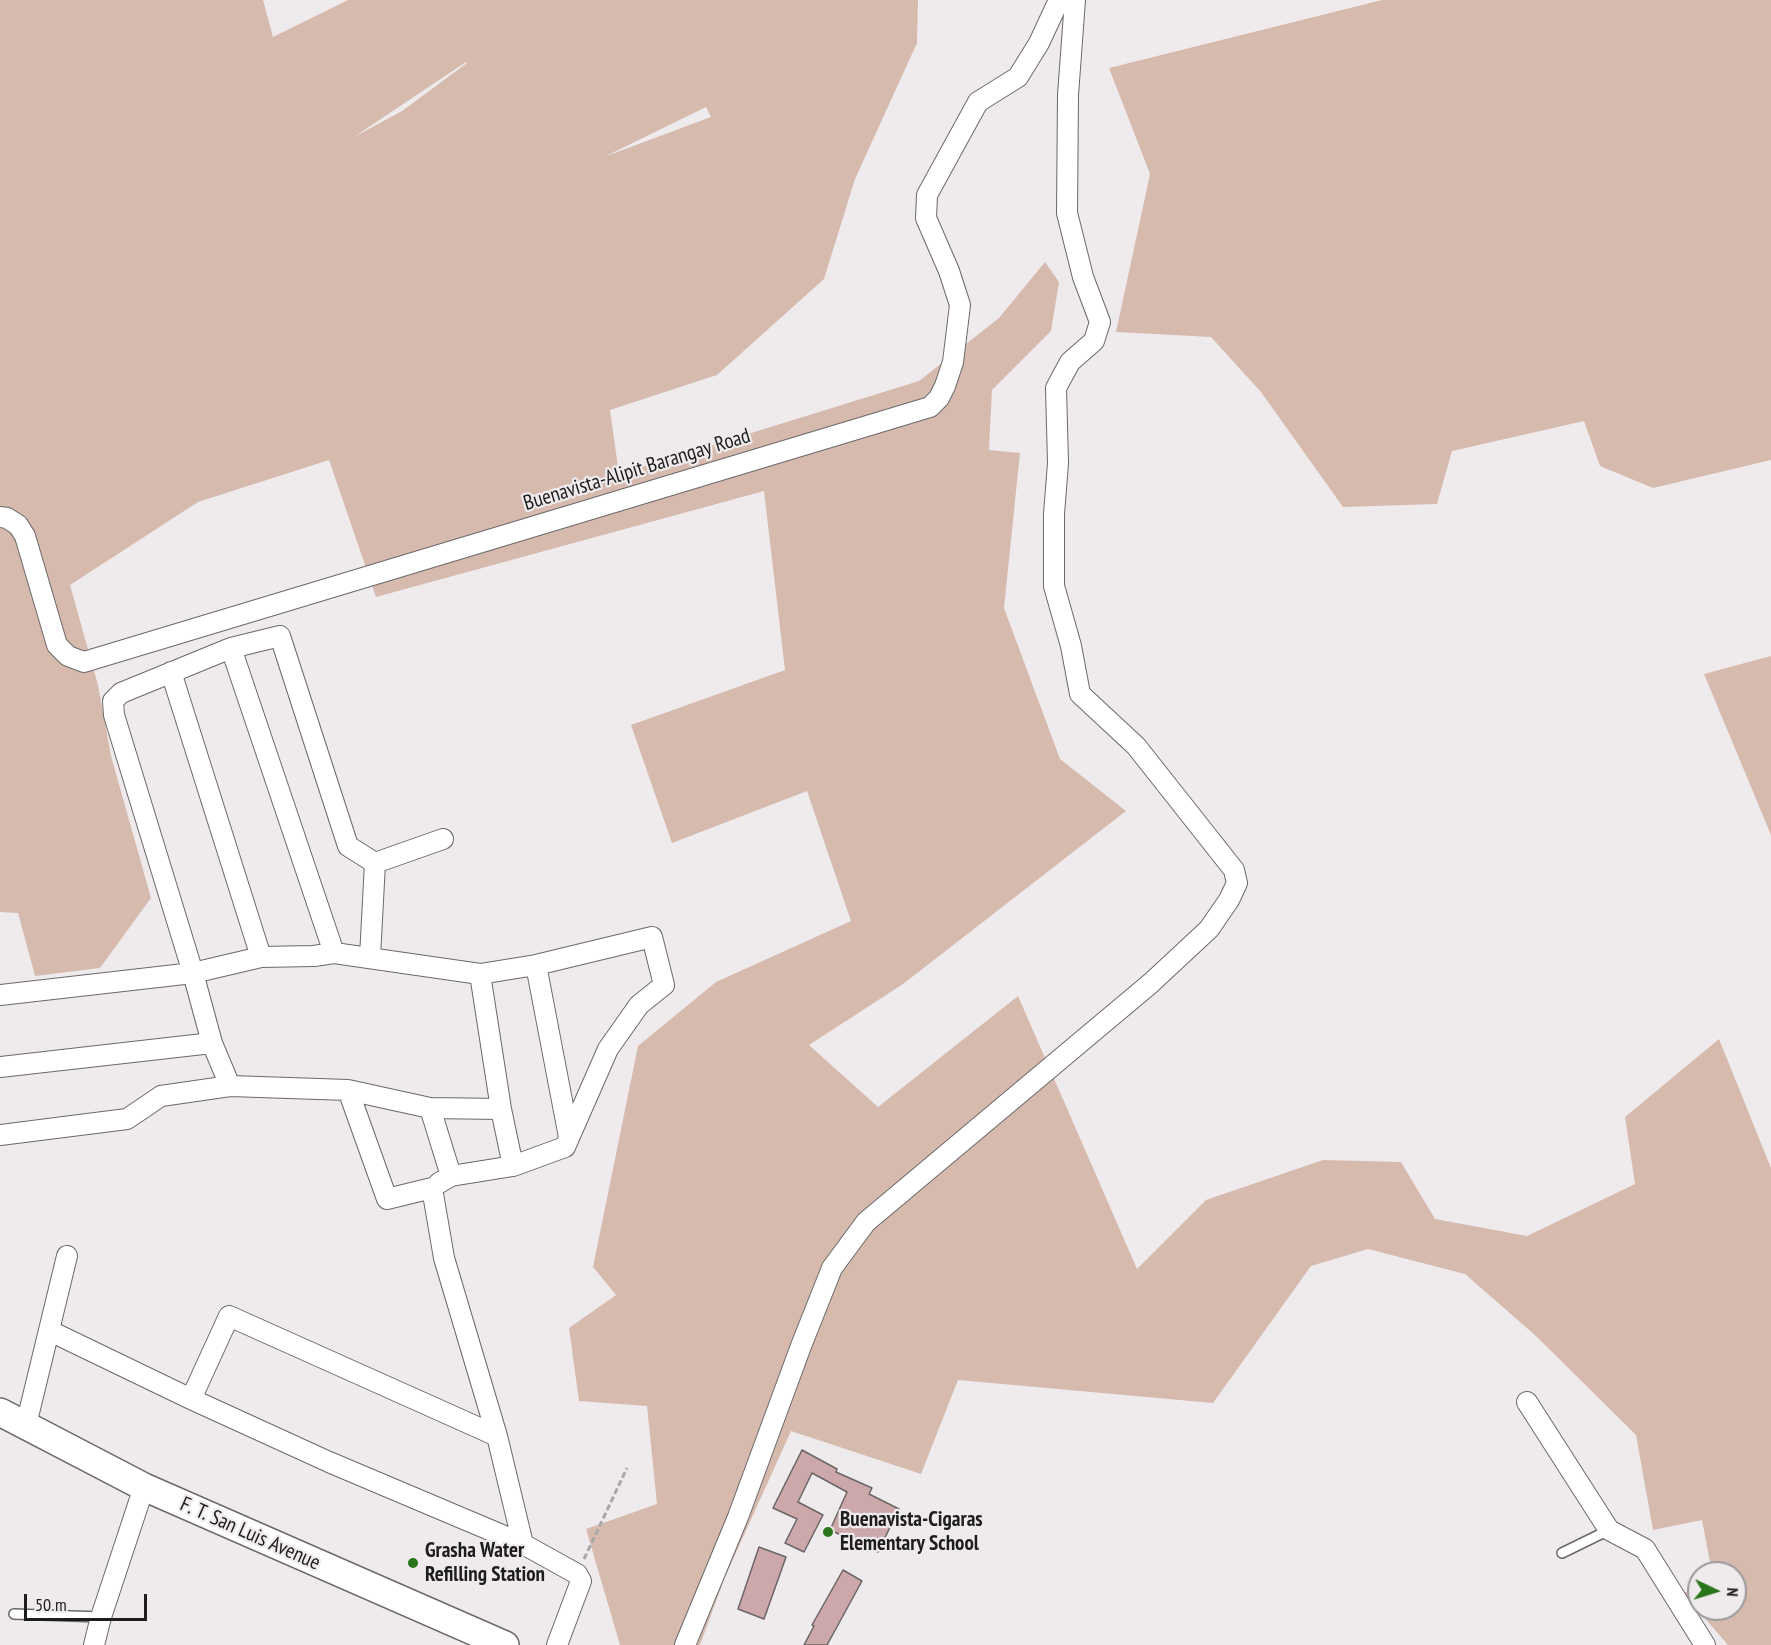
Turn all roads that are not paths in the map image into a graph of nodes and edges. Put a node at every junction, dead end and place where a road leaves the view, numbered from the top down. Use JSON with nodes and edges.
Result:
{"nodes":[{"id":1,"x":1059,"y":0,"type":"edge"},
{"id":2,"x":1075,"y":0,"type":"edge"},
{"id":3,"x":0,"y":517,"type":"edge"},
{"id":4,"x":231,"y":648,"type":"junction"},
{"id":5,"x":171,"y":672,"type":"junction"},
{"id":6,"x":443,"y":839,"type":"dead end"},
{"id":7,"x":375,"y":863,"type":"junction"},
{"id":8,"x":334,"y":953,"type":"junction"},
{"id":9,"x":261,"y":957,"type":"junction"},
{"id":10,"x":370,"y":957,"type":"junction"},
{"id":11,"x":536,"y":965,"type":"junction"},
{"id":12,"x":193,"y":973,"type":"junction"},
{"id":13,"x":480,"y":974,"type":"junction"},
{"id":14,"x":0,"y":995,"type":"edge"},
{"id":15,"x":212,"y":1043,"type":"junction"},
{"id":16,"x":0,"y":1067,"type":"edge"},
{"id":17,"x":230,"y":1086,"type":"junction"},
{"id":18,"x":348,"y":1090,"type":"junction"},
{"id":19,"x":430,"y":1108,"type":"junction"},
{"id":20,"x":501,"y":1109,"type":"junction"},
{"id":21,"x":0,"y":1135,"type":"edge"},
{"id":22,"x":569,"y":1137,"type":"junction"},
{"id":23,"x":513,"y":1166,"type":"junction"},
{"id":24,"x":451,"y":1176,"type":"junction"},
{"id":25,"x":432,"y":1188,"type":"junction"},
{"id":26,"x":67,"y":1256,"type":"dead end"},
{"id":27,"x":50,"y":1331,"type":"junction"},
{"id":28,"x":191,"y":1399,"type":"junction"},
{"id":29,"x":1527,"y":1402,"type":"dead end"},
{"id":30,"x":0,"y":1412,"type":"edge"},
{"id":31,"x":26,"y":1425,"type":"junction"},
{"id":32,"x":497,"y":1436,"type":"junction"},
{"id":33,"x":144,"y":1487,"type":"junction"},
{"id":34,"x":1609,"y":1530,"type":"junction"},
{"id":35,"x":523,"y":1544,"type":"junction"},
{"id":36,"x":1562,"y":1553,"type":"dead end"},
{"id":37,"x":14,"y":1614,"type":"dead end"},
{"id":38,"x":101,"y":1617,"type":"junction"},
{"id":39,"x":94,"y":1645,"type":"edge"},
{"id":40,"x":505,"y":1645,"type":"edge"},
{"id":41,"x":557,"y":1645,"type":"edge"},
{"id":42,"x":685,"y":1645,"type":"edge"},
{"id":43,"x":1705,"y":1645,"type":"edge"}],
"edges":[{"from":1,"to":3,"type":"street","name":"Buenavista-Alipit Barangay Road"},
{"from":2,"to":42,"type":"street"},
{"from":4,"to":5,"type":"street"},
{"from":4,"to":7,"type":"street"},
{"from":4,"to":8,"type":"street"},
{"from":5,"to":9,"type":"street"},
{"from":5,"to":12,"type":"street"},
{"from":6,"to":7,"type":"street"},
{"from":7,"to":10,"type":"street"},
{"from":8,"to":9,"type":"street"},
{"from":8,"to":10,"type":"street"},
{"from":9,"to":12,"type":"street"},
{"from":10,"to":13,"type":"street"},
{"from":11,"to":13,"type":"street"},
{"from":11,"to":22,"type":"street"},
{"from":11,"to":22,"type":"street"},
{"from":12,"to":14,"type":"street"},
{"from":12,"to":15,"type":"street"},
{"from":13,"to":20,"type":"street"},
{"from":15,"to":16,"type":"street"},
{"from":15,"to":17,"type":"street"},
{"from":17,"to":18,"type":"street"},
{"from":17,"to":21,"type":"street"},
{"from":18,"to":19,"type":"street"},
{"from":18,"to":25,"type":"street"},
{"from":19,"to":20,"type":"street"},
{"from":19,"to":24,"type":"street"},
{"from":20,"to":23,"type":"street"},
{"from":22,"to":23,"type":"street"},
{"from":23,"to":24,"type":"street"},
{"from":24,"to":25,"type":"street"},
{"from":25,"to":32,"type":"street"},
{"from":26,"to":27,"type":"street"},
{"from":27,"to":28,"type":"street"},
{"from":27,"to":31,"type":"street"},
{"from":28,"to":32,"type":"street"},
{"from":28,"to":35,"type":"street"},
{"from":29,"to":34,"type":"street"},
{"from":30,"to":31,"type":"main road","name":"F. T. San Luis Avenue"},
{"from":31,"to":33,"type":"main road","name":"F. T. San Luis Avenue"},
{"from":32,"to":35,"type":"street"},
{"from":33,"to":38,"type":"street"},
{"from":33,"to":40,"type":"main road","name":"F. T. San Luis Avenue"},
{"from":34,"to":36,"type":"lane"},
{"from":34,"to":43,"type":"street"},
{"from":35,"to":41,"type":"street"},
{"from":37,"to":38,"type":"lane"},
{"from":38,"to":39,"type":"street"}]}
